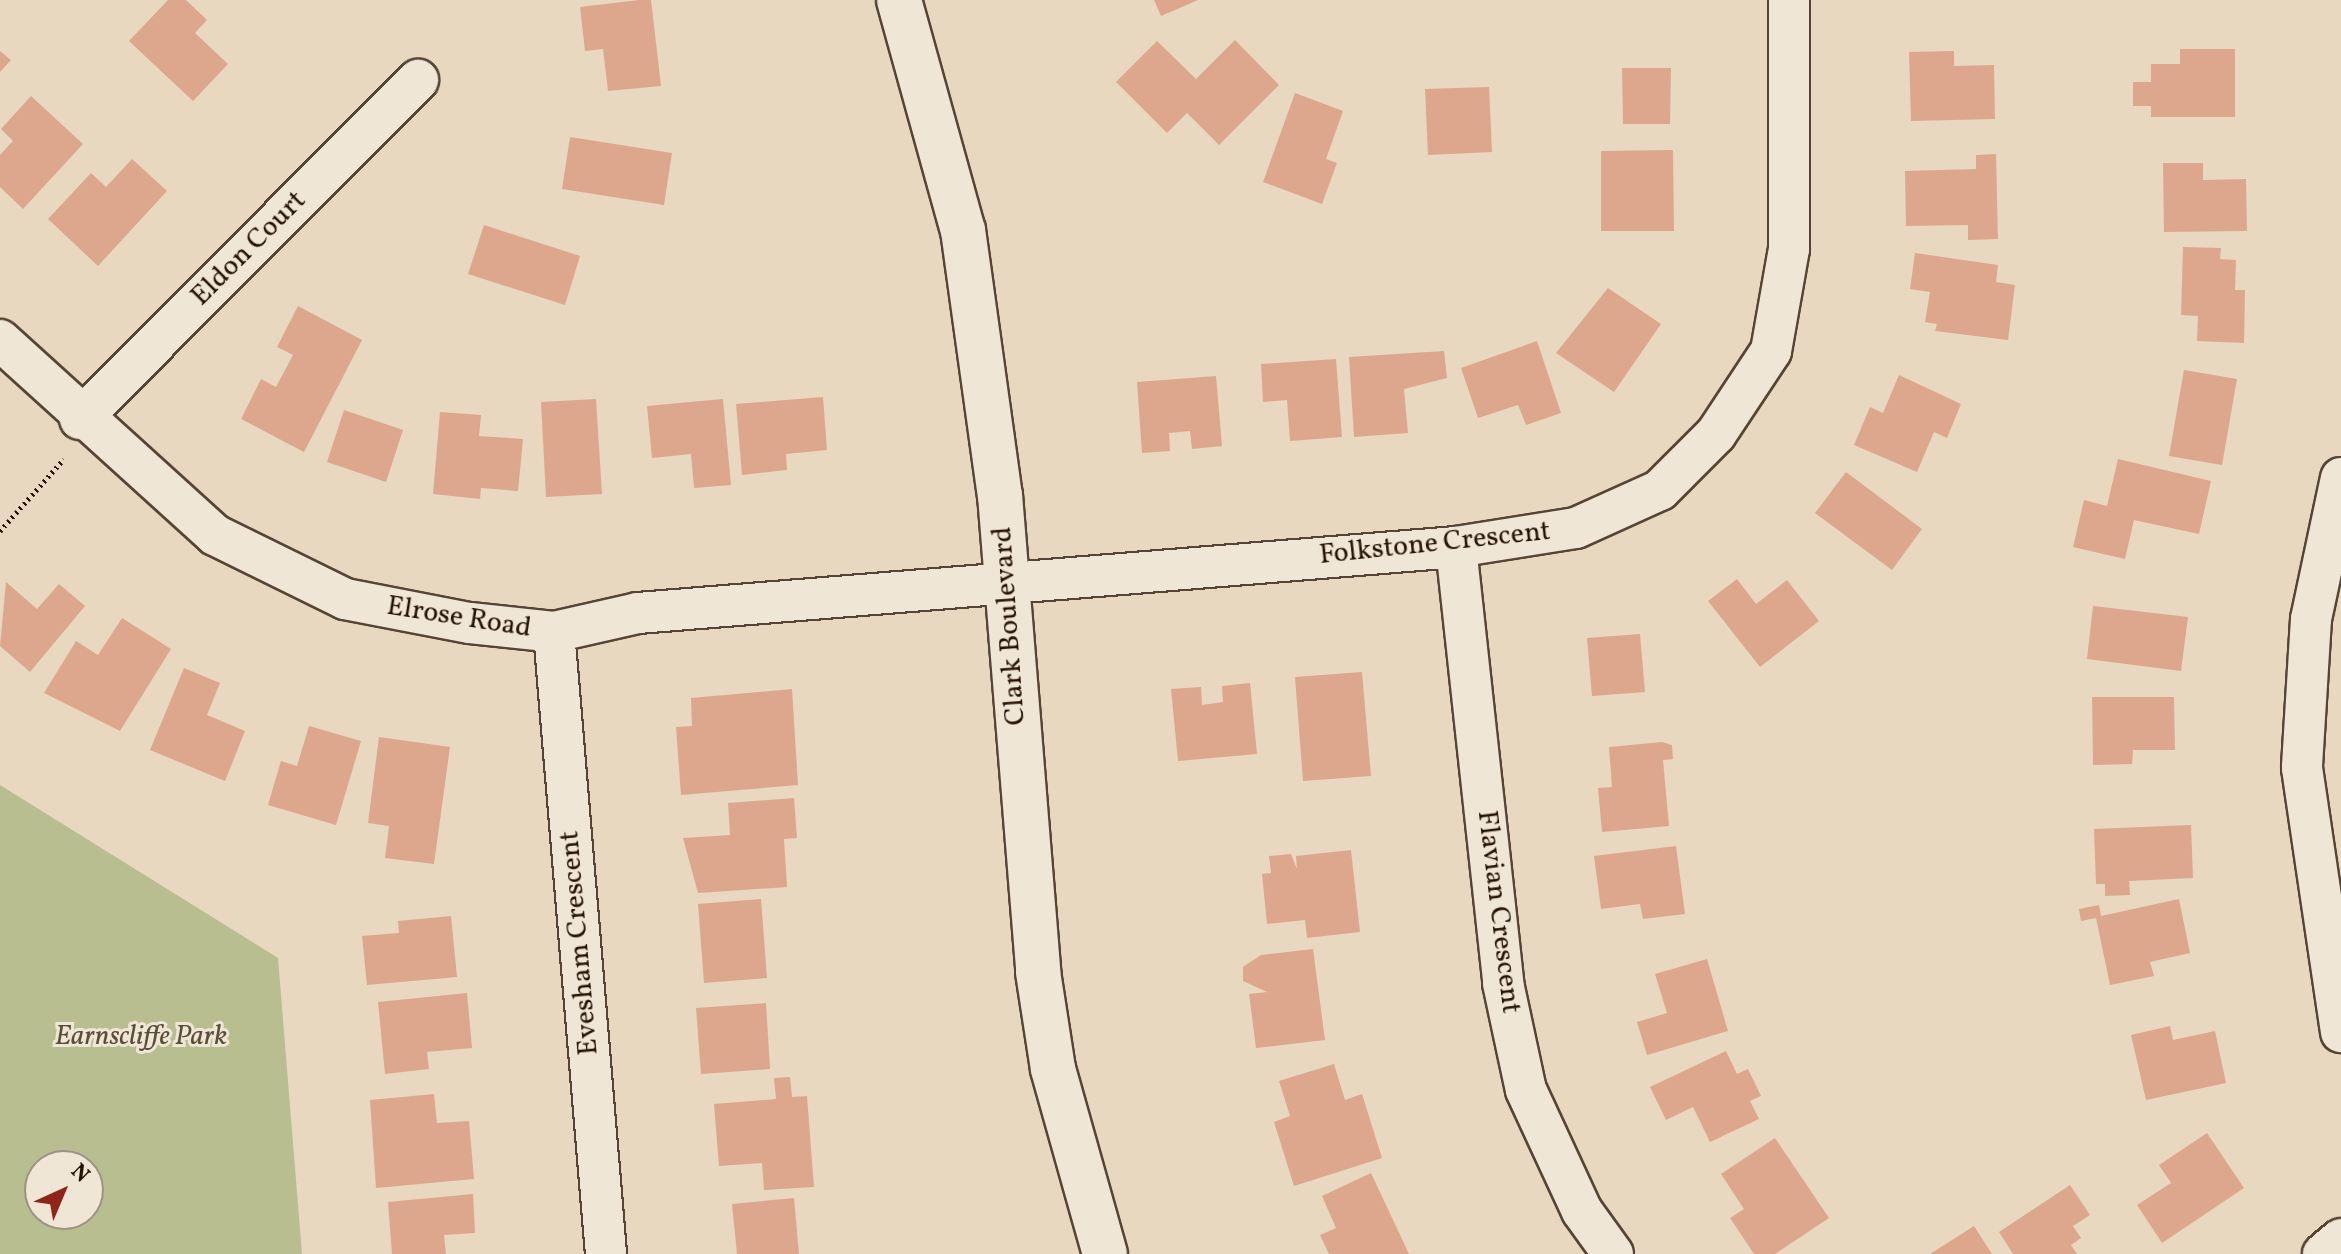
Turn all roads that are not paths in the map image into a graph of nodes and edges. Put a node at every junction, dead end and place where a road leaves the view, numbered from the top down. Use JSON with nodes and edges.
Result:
{"nodes":[{"id":1,"x":899,"y":0,"type":"edge"},
{"id":2,"x":1789,"y":0,"type":"edge"},
{"id":3,"x":418,"y":80,"type":"dead end"},
{"id":4,"x":0,"y":340,"type":"edge"},
{"id":5,"x":85,"y":423,"type":"junction"},
{"id":6,"x":2341,"y":478,"type":"edge"},
{"id":7,"x":1456,"y":547,"type":"junction"},
{"id":8,"x":1006,"y":584,"type":"junction"},
{"id":9,"x":554,"y":632,"type":"junction"},
{"id":10,"x":2341,"y":1032,"type":"edge"},
{"id":11,"x":2341,"y":1239,"type":"edge"},
{"id":12,"x":606,"y":1254,"type":"edge"},
{"id":13,"x":1105,"y":1254,"type":"edge"},
{"id":14,"x":1613,"y":1254,"type":"edge"},
{"id":15,"x":2323,"y":1254,"type":"edge"}],
"edges":[{"from":1,"to":8,"type":"street","name":"Clark Boulevard"},
{"from":2,"to":7,"type":"street","name":"Folkstone Crescent"},
{"from":3,"to":5,"type":"street","name":"Eldon Court"},
{"from":4,"to":5,"type":"street","name":"Elrose Road"},
{"from":5,"to":9,"type":"street","name":"Elrose Road"},
{"from":6,"to":10,"type":"street"},
{"from":7,"to":8,"type":"street","name":"Folkstone Crescent"},
{"from":7,"to":14,"type":"street","name":"Flavian Crescent"},
{"from":8,"to":9,"type":"street","name":"Elrose Road"},
{"from":8,"to":13,"type":"street","name":"Clark Boulevard"},
{"from":9,"to":12,"type":"street","name":"Evesham Crescent"},
{"from":11,"to":15,"type":"street"}]}
